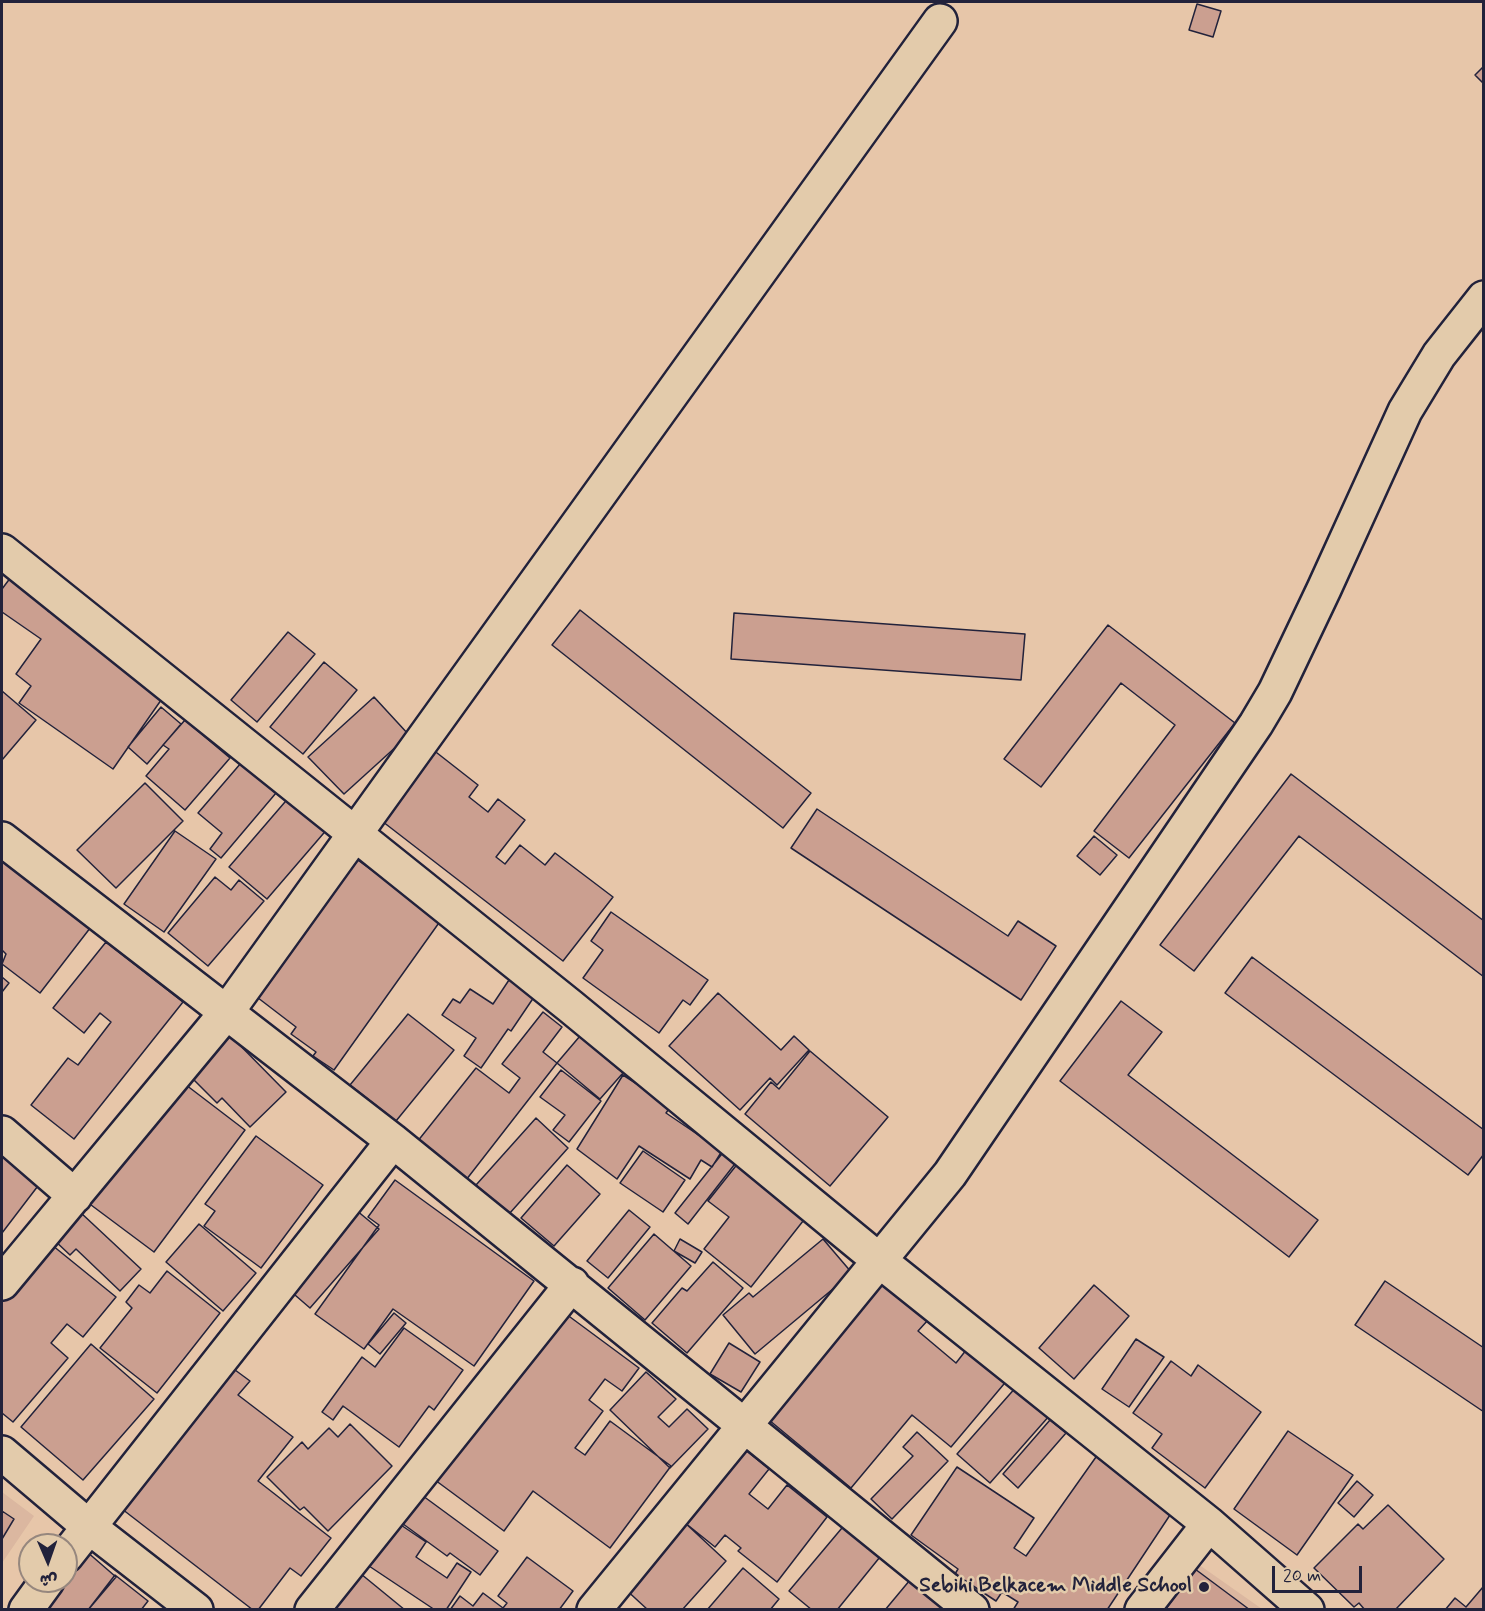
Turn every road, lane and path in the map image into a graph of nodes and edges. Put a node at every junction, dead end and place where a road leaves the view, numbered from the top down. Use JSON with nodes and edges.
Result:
{"nodes":[{"id":1,"x":940,"y":21,"type":"dead end"},
{"id":2,"x":1484,"y":298,"type":"edge"},
{"id":3,"x":2,"y":551,"type":"edge"},
{"id":4,"x":356,"y":835,"type":"junction"},
{"id":5,"x":2,"y":839,"type":"edge"},
{"id":6,"x":226,"y":1013,"type":"junction"},
{"id":7,"x":2,"y":1133,"type":"edge"},
{"id":8,"x":393,"y":1141,"type":"junction"},
{"id":9,"x":75,"y":1196,"type":"junction"},
{"id":10,"x":880,"y":1261,"type":"junction"},
{"id":11,"x":2,"y":1283,"type":"edge"},
{"id":12,"x":572,"y":1284,"type":"junction"},
{"id":13,"x":744,"y":1424,"type":"junction"},
{"id":14,"x":2,"y":1454,"type":"edge"},
{"id":15,"x":1209,"y":1524,"type":"junction"},
{"id":16,"x":88,"y":1526,"type":"junction"},
{"id":17,"x":78,"y":1540,"type":"edge"},
{"id":18,"x":38,"y":1593,"type":"edge"},
{"id":19,"x":26,"y":1610,"type":"edge"},
{"id":20,"x":196,"y":1610,"type":"edge"},
{"id":21,"x":312,"y":1610,"type":"edge"},
{"id":22,"x":594,"y":1610,"type":"edge"},
{"id":23,"x":972,"y":1610,"type":"edge"},
{"id":24,"x":1142,"y":1610,"type":"edge"},
{"id":25,"x":1307,"y":1610,"type":"edge"}],
"edges":[{"from":1,"to":4,"type":"street"},
{"from":2,"to":10,"type":"street"},
{"from":3,"to":4,"type":"street"},
{"from":4,"to":6,"type":"street"},
{"from":4,"to":10,"type":"street"},
{"from":5,"to":6,"type":"street"},
{"from":6,"to":8,"type":"street"},
{"from":6,"to":9,"type":"street"},
{"from":7,"to":9,"type":"street"},
{"from":8,"to":12,"type":"street"},
{"from":8,"to":16,"type":"street"},
{"from":9,"to":11,"type":"street"},
{"from":10,"to":13,"type":"street"},
{"from":10,"to":15,"type":"street"},
{"from":12,"to":13,"type":"street"},
{"from":12,"to":21,"type":"street"},
{"from":13,"to":22,"type":"street"},
{"from":13,"to":23,"type":"street"},
{"from":14,"to":16,"type":"street"},
{"from":15,"to":24,"type":"street"},
{"from":15,"to":25,"type":"street"},
{"from":16,"to":17,"type":"street"},
{"from":16,"to":20,"type":"street"},
{"from":18,"to":19,"type":"street"}]}
